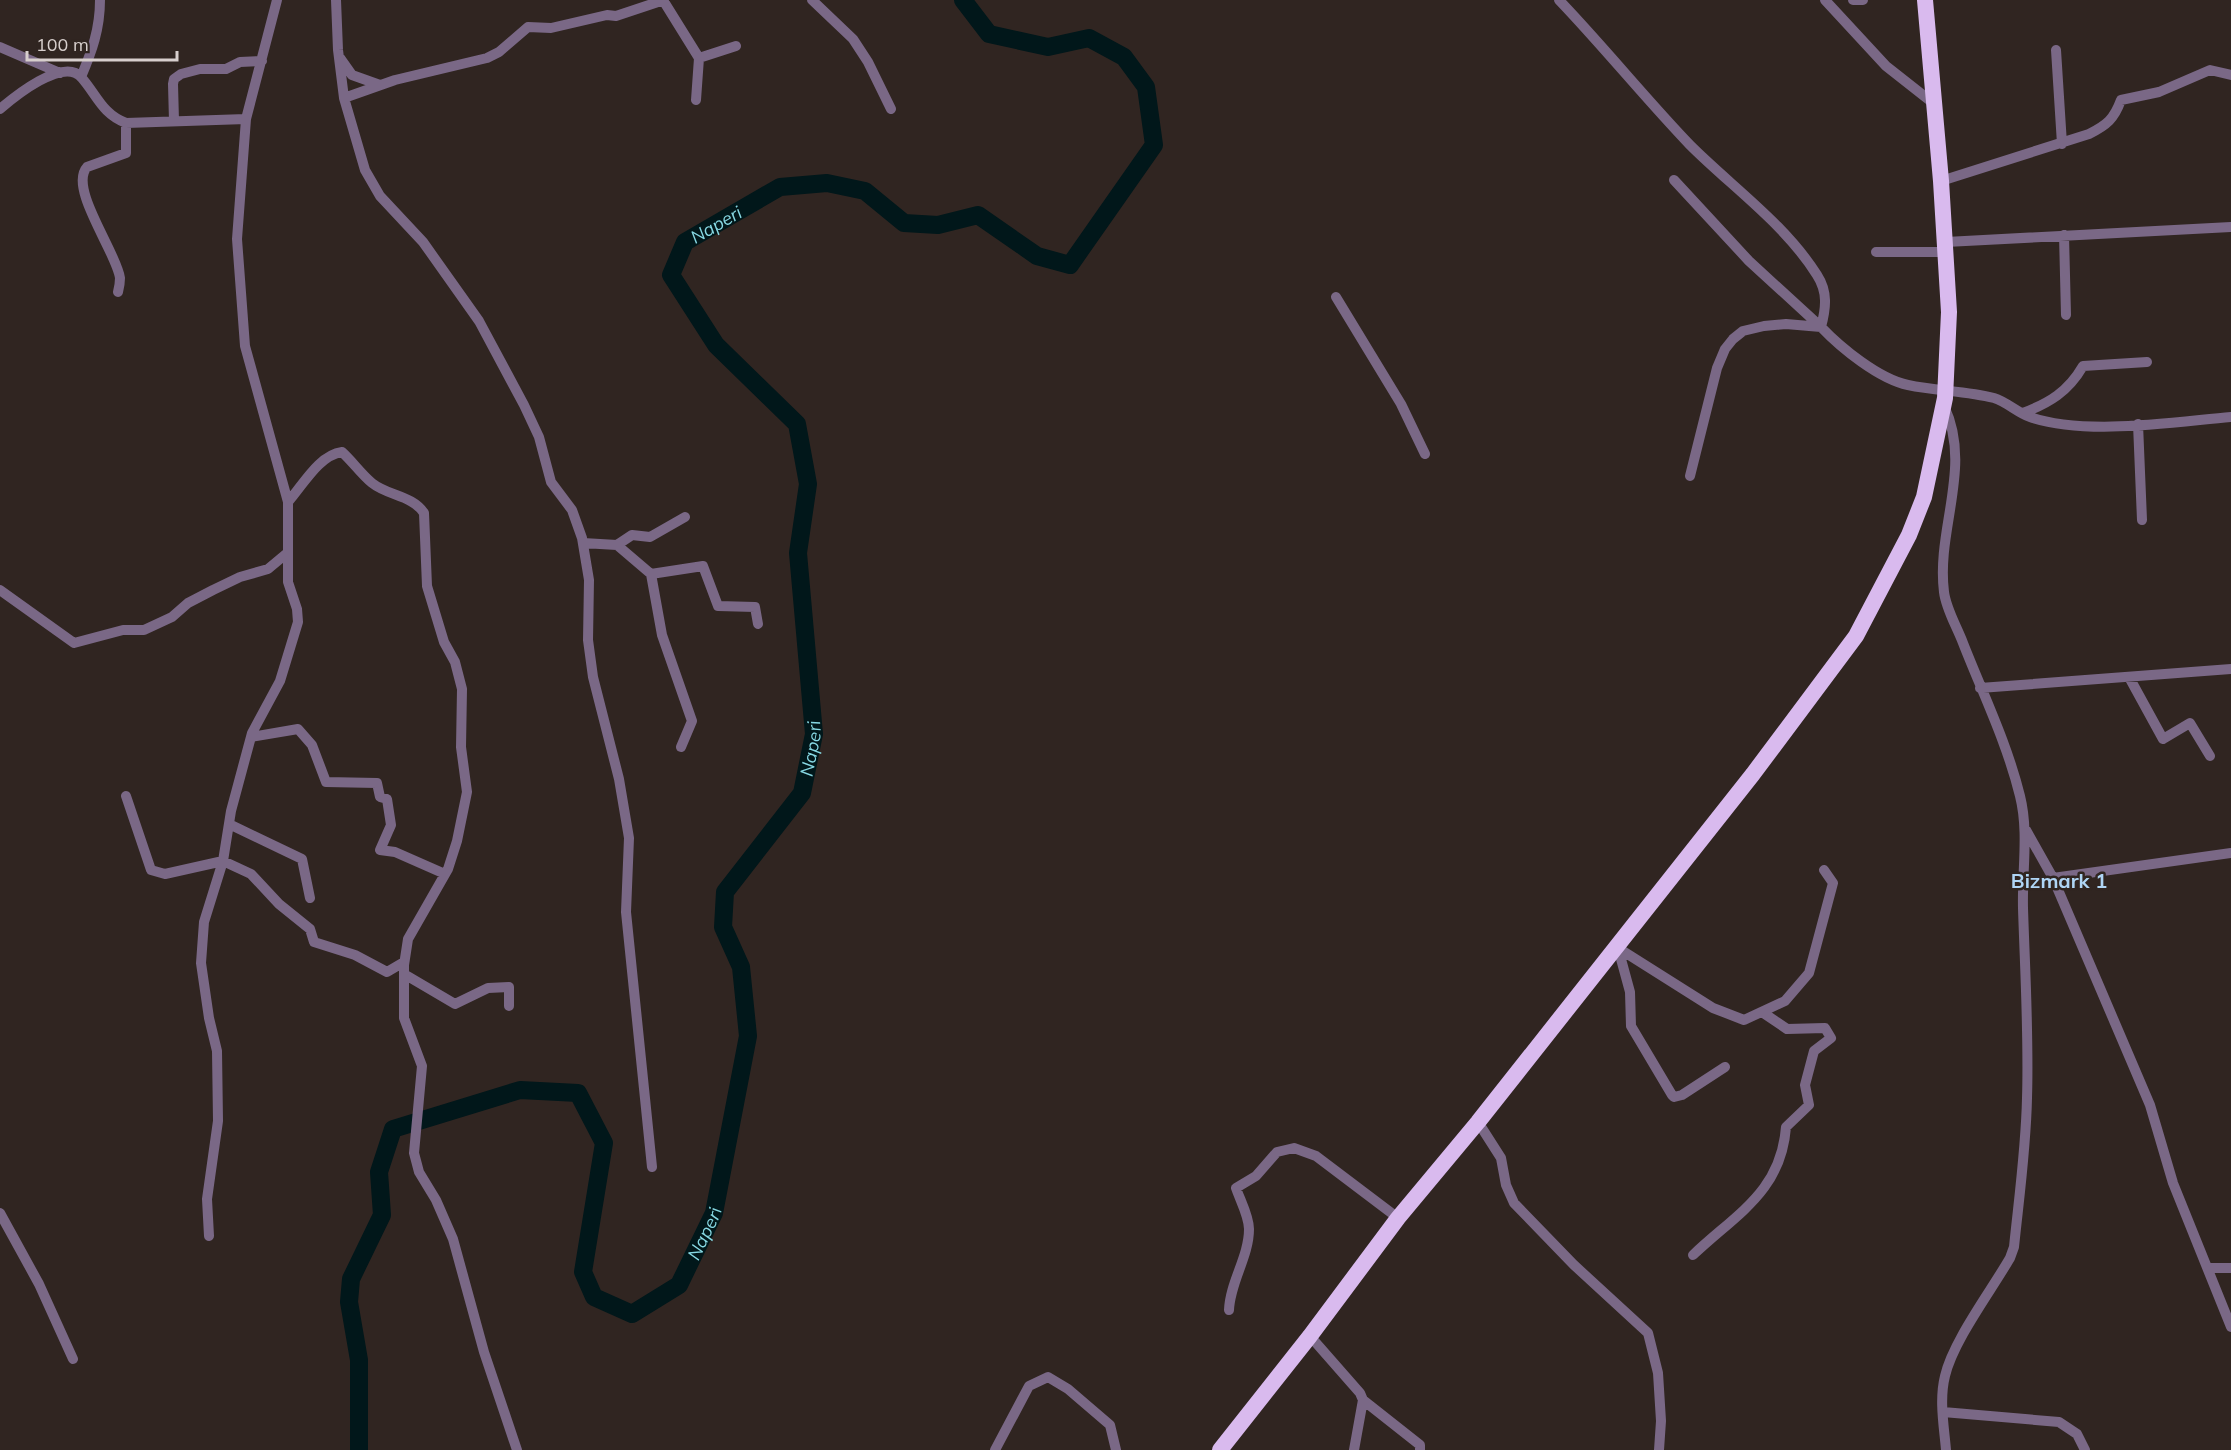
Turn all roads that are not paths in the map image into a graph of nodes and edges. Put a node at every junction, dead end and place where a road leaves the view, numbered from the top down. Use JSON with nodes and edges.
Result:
{"nodes":[{"id":1,"x":100,"y":0,"type":"edge"},
{"id":2,"x":277,"y":0,"type":"edge"},
{"id":3,"x":336,"y":0,"type":"edge"},
{"id":4,"x":663,"y":0,"type":"edge"},
{"id":5,"x":812,"y":0,"type":"edge"},
{"id":6,"x":1559,"y":0,"type":"edge"},
{"id":7,"x":1824,"y":0,"type":"edge"},
{"id":8,"x":1853,"y":0,"type":"edge"},
{"id":9,"x":1863,"y":0,"type":"edge"},
{"id":10,"x":1925,"y":0,"type":"edge"},
{"id":11,"x":736,"y":46,"type":"dead end"},
{"id":12,"x":0,"y":47,"type":"edge"},
{"id":13,"x":2056,"y":50,"type":"dead end"},
{"id":14,"x":338,"y":55,"type":"junction"},
{"id":15,"x":699,"y":58,"type":"junction"},
{"id":16,"x":262,"y":62,"type":"junction"},
{"id":17,"x":60,"y":73,"type":"junction"},
{"id":18,"x":2231,"y":75,"type":"edge"},
{"id":19,"x":81,"y":77,"type":"junction"},
{"id":20,"x":380,"y":85,"type":"junction"},
{"id":21,"x":344,"y":98,"type":"junction"},
{"id":22,"x":696,"y":100,"type":"dead end"},
{"id":23,"x":1933,"y":103,"type":"junction"},
{"id":24,"x":0,"y":109,"type":"edge"},
{"id":25,"x":891,"y":109,"type":"dead end"},
{"id":26,"x":246,"y":119,"type":"junction"},
{"id":27,"x":174,"y":121,"type":"junction"},
{"id":28,"x":126,"y":123,"type":"junction"},
{"id":29,"x":2062,"y":144,"type":"junction"},
{"id":30,"x":1674,"y":180,"type":"dead end"},
{"id":31,"x":1941,"y":181,"type":"junction"},
{"id":32,"x":2231,"y":227,"type":"edge"},
{"id":33,"x":2064,"y":235,"type":"junction"},
{"id":34,"x":1946,"y":247,"type":"junction"},
{"id":35,"x":1876,"y":252,"type":"dead end"},
{"id":36,"x":118,"y":292,"type":"dead end"},
{"id":37,"x":1336,"y":297,"type":"dead end"},
{"id":38,"x":2066,"y":315,"type":"dead end"},
{"id":39,"x":1821,"y":327,"type":"junction"},
{"id":40,"x":2147,"y":362,"type":"dead end"},
{"id":41,"x":1945,"y":398,"type":"junction"},
{"id":42,"x":2023,"y":413,"type":"junction"},
{"id":43,"x":2231,"y":417,"type":"edge"},
{"id":44,"x":2138,"y":424,"type":"junction"},
{"id":45,"x":1425,"y":454,"type":"dead end"},
{"id":46,"x":1690,"y":476,"type":"dead end"},
{"id":47,"x":288,"y":502,"type":"junction"},
{"id":48,"x":685,"y":517,"type":"dead end"},
{"id":49,"x":2142,"y":520,"type":"dead end"},
{"id":50,"x":583,"y":543,"type":"junction"},
{"id":51,"x":616,"y":545,"type":"junction"},
{"id":52,"x":286,"y":554,"type":"junction"},
{"id":53,"x":651,"y":574,"type":"junction"},
{"id":54,"x":0,"y":590,"type":"edge"},
{"id":55,"x":758,"y":624,"type":"dead end"},
{"id":56,"x":2231,"y":669,"type":"edge"},
{"id":57,"x":2129,"y":677,"type":"junction"},
{"id":58,"x":1980,"y":688,"type":"junction"},
{"id":59,"x":251,"y":737,"type":"junction"},
{"id":60,"x":681,"y":747,"type":"dead end"},
{"id":61,"x":2210,"y":756,"type":"dead end"},
{"id":62,"x":126,"y":796,"type":"dead end"},
{"id":63,"x":229,"y":824,"type":"junction"},
{"id":64,"x":2026,"y":830,"type":"junction"},
{"id":65,"x":2231,"y":853,"type":"edge"},
{"id":66,"x":223,"y":861,"type":"junction"},
{"id":67,"x":1824,"y":870,"type":"dead end"},
{"id":68,"x":445,"y":874,"type":"junction"},
{"id":69,"x":2053,"y":879,"type":"junction"},
{"id":70,"x":310,"y":898,"type":"dead end"},
{"id":71,"x":1618,"y":948,"type":"junction"},
{"id":72,"x":405,"y":963,"type":"junction"},
{"id":73,"x":404,"y":974,"type":"junction"},
{"id":74,"x":509,"y":1006,"type":"dead end"},
{"id":75,"x":1762,"y":1012,"type":"junction"},
{"id":76,"x":1725,"y":1067,"type":"dead end"},
{"id":77,"x":1478,"y":1122,"type":"junction"},
{"id":78,"x":652,"y":1167,"type":"dead end"},
{"id":79,"x":0,"y":1213,"type":"edge"},
{"id":80,"x":1398,"y":1218,"type":"junction"},
{"id":81,"x":209,"y":1236,"type":"dead end"},
{"id":82,"x":1693,"y":1254,"type":"dead end"},
{"id":83,"x":2209,"y":1268,"type":"junction"},
{"id":84,"x":2231,"y":1268,"type":"edge"},
{"id":85,"x":1229,"y":1310,"type":"dead end"},
{"id":86,"x":2231,"y":1327,"type":"edge"},
{"id":87,"x":1310,"y":1336,"type":"junction"},
{"id":88,"x":73,"y":1359,"type":"dead end"},
{"id":89,"x":1363,"y":1400,"type":"junction"},
{"id":90,"x":1943,"y":1412,"type":"junction"},
{"id":91,"x":516,"y":1450,"type":"edge"},
{"id":92,"x":995,"y":1450,"type":"edge"},
{"id":93,"x":1116,"y":1450,"type":"edge"},
{"id":94,"x":1220,"y":1450,"type":"edge"},
{"id":95,"x":1354,"y":1450,"type":"edge"},
{"id":96,"x":1420,"y":1450,"type":"edge"},
{"id":97,"x":1659,"y":1450,"type":"edge"},
{"id":98,"x":1946,"y":1450,"type":"edge"},
{"id":99,"x":2085,"y":1450,"type":"edge"}],
"edges":[{"from":1,"to":19,"type":"street"},
{"from":2,"to":16,"type":"street"},
{"from":3,"to":14,"type":"street"},
{"from":4,"to":15,"type":"street"},
{"from":4,"to":20,"type":"street"},
{"from":5,"to":25,"type":"street"},
{"from":6,"to":39,"type":"street"},
{"from":7,"to":23,"type":"street"},
{"from":8,"to":9,"type":"street"},
{"from":10,"to":23,"type":"highway"},
{"from":11,"to":15,"type":"street"},
{"from":12,"to":17,"type":"street"},
{"from":13,"to":29,"type":"street"},
{"from":14,"to":20,"type":"street"},
{"from":14,"to":21,"type":"street"},
{"from":15,"to":22,"type":"street"},
{"from":16,"to":26,"type":"street"},
{"from":16,"to":27,"type":"street"},
{"from":17,"to":19,"type":"street"},
{"from":17,"to":24,"type":"street"},
{"from":18,"to":29,"type":"street"},
{"from":19,"to":28,"type":"street"},
{"from":20,"to":21,"type":"street"},
{"from":21,"to":50,"type":"street"},
{"from":23,"to":31,"type":"highway"},
{"from":26,"to":27,"type":"street"},
{"from":26,"to":47,"type":"street"},
{"from":27,"to":28,"type":"street"},
{"from":28,"to":36,"type":"street"},
{"from":29,"to":31,"type":"street"},
{"from":30,"to":39,"type":"street"},
{"from":31,"to":34,"type":"highway"},
{"from":32,"to":33,"type":"street"},
{"from":33,"to":34,"type":"street"},
{"from":33,"to":38,"type":"street"},
{"from":34,"to":35,"type":"street"},
{"from":34,"to":41,"type":"highway"},
{"from":37,"to":45,"type":"street"},
{"from":39,"to":41,"type":"street"},
{"from":39,"to":46,"type":"street"},
{"from":40,"to":42,"type":"street"},
{"from":41,"to":42,"type":"street"},
{"from":41,"to":58,"type":"street"},
{"from":41,"to":71,"type":"highway"},
{"from":42,"to":44,"type":"street"},
{"from":43,"to":44,"type":"street"},
{"from":44,"to":49,"type":"street"},
{"from":47,"to":52,"type":"street"},
{"from":47,"to":68,"type":"street"},
{"from":48,"to":51,"type":"street"},
{"from":50,"to":51,"type":"street"},
{"from":50,"to":78,"type":"street"},
{"from":51,"to":53,"type":"street"},
{"from":52,"to":54,"type":"street"},
{"from":52,"to":59,"type":"street"},
{"from":53,"to":55,"type":"street"},
{"from":53,"to":60,"type":"street"},
{"from":56,"to":57,"type":"street"},
{"from":57,"to":58,"type":"street"},
{"from":57,"to":61,"type":"street"},
{"from":58,"to":64,"type":"street"},
{"from":59,"to":63,"type":"street"},
{"from":59,"to":68,"type":"street"},
{"from":62,"to":66,"type":"street"},
{"from":63,"to":66,"type":"street"},
{"from":63,"to":70,"type":"street"},
{"from":64,"to":69,"type":"street"},
{"from":64,"to":90,"type":"street"},
{"from":65,"to":69,"type":"street"},
{"from":66,"to":72,"type":"street"},
{"from":66,"to":81,"type":"street"},
{"from":67,"to":75,"type":"street"},
{"from":68,"to":72,"type":"street"},
{"from":69,"to":83,"type":"street"},
{"from":71,"to":75,"type":"street"},
{"from":71,"to":76,"type":"street"},
{"from":71,"to":77,"type":"highway"},
{"from":72,"to":73,"type":"street"},
{"from":73,"to":74,"type":"street"},
{"from":73,"to":91,"type":"street"},
{"from":75,"to":82,"type":"street"},
{"from":77,"to":80,"type":"highway"},
{"from":77,"to":97,"type":"street"},
{"from":79,"to":88,"type":"street"},
{"from":80,"to":85,"type":"street"},
{"from":80,"to":87,"type":"highway"},
{"from":83,"to":84,"type":"street"},
{"from":83,"to":86,"type":"street"},
{"from":87,"to":89,"type":"street"},
{"from":87,"to":94,"type":"highway"},
{"from":89,"to":95,"type":"street"},
{"from":89,"to":96,"type":"street"},
{"from":90,"to":98,"type":"street"},
{"from":90,"to":99,"type":"street"},
{"from":92,"to":93,"type":"street"}]}
